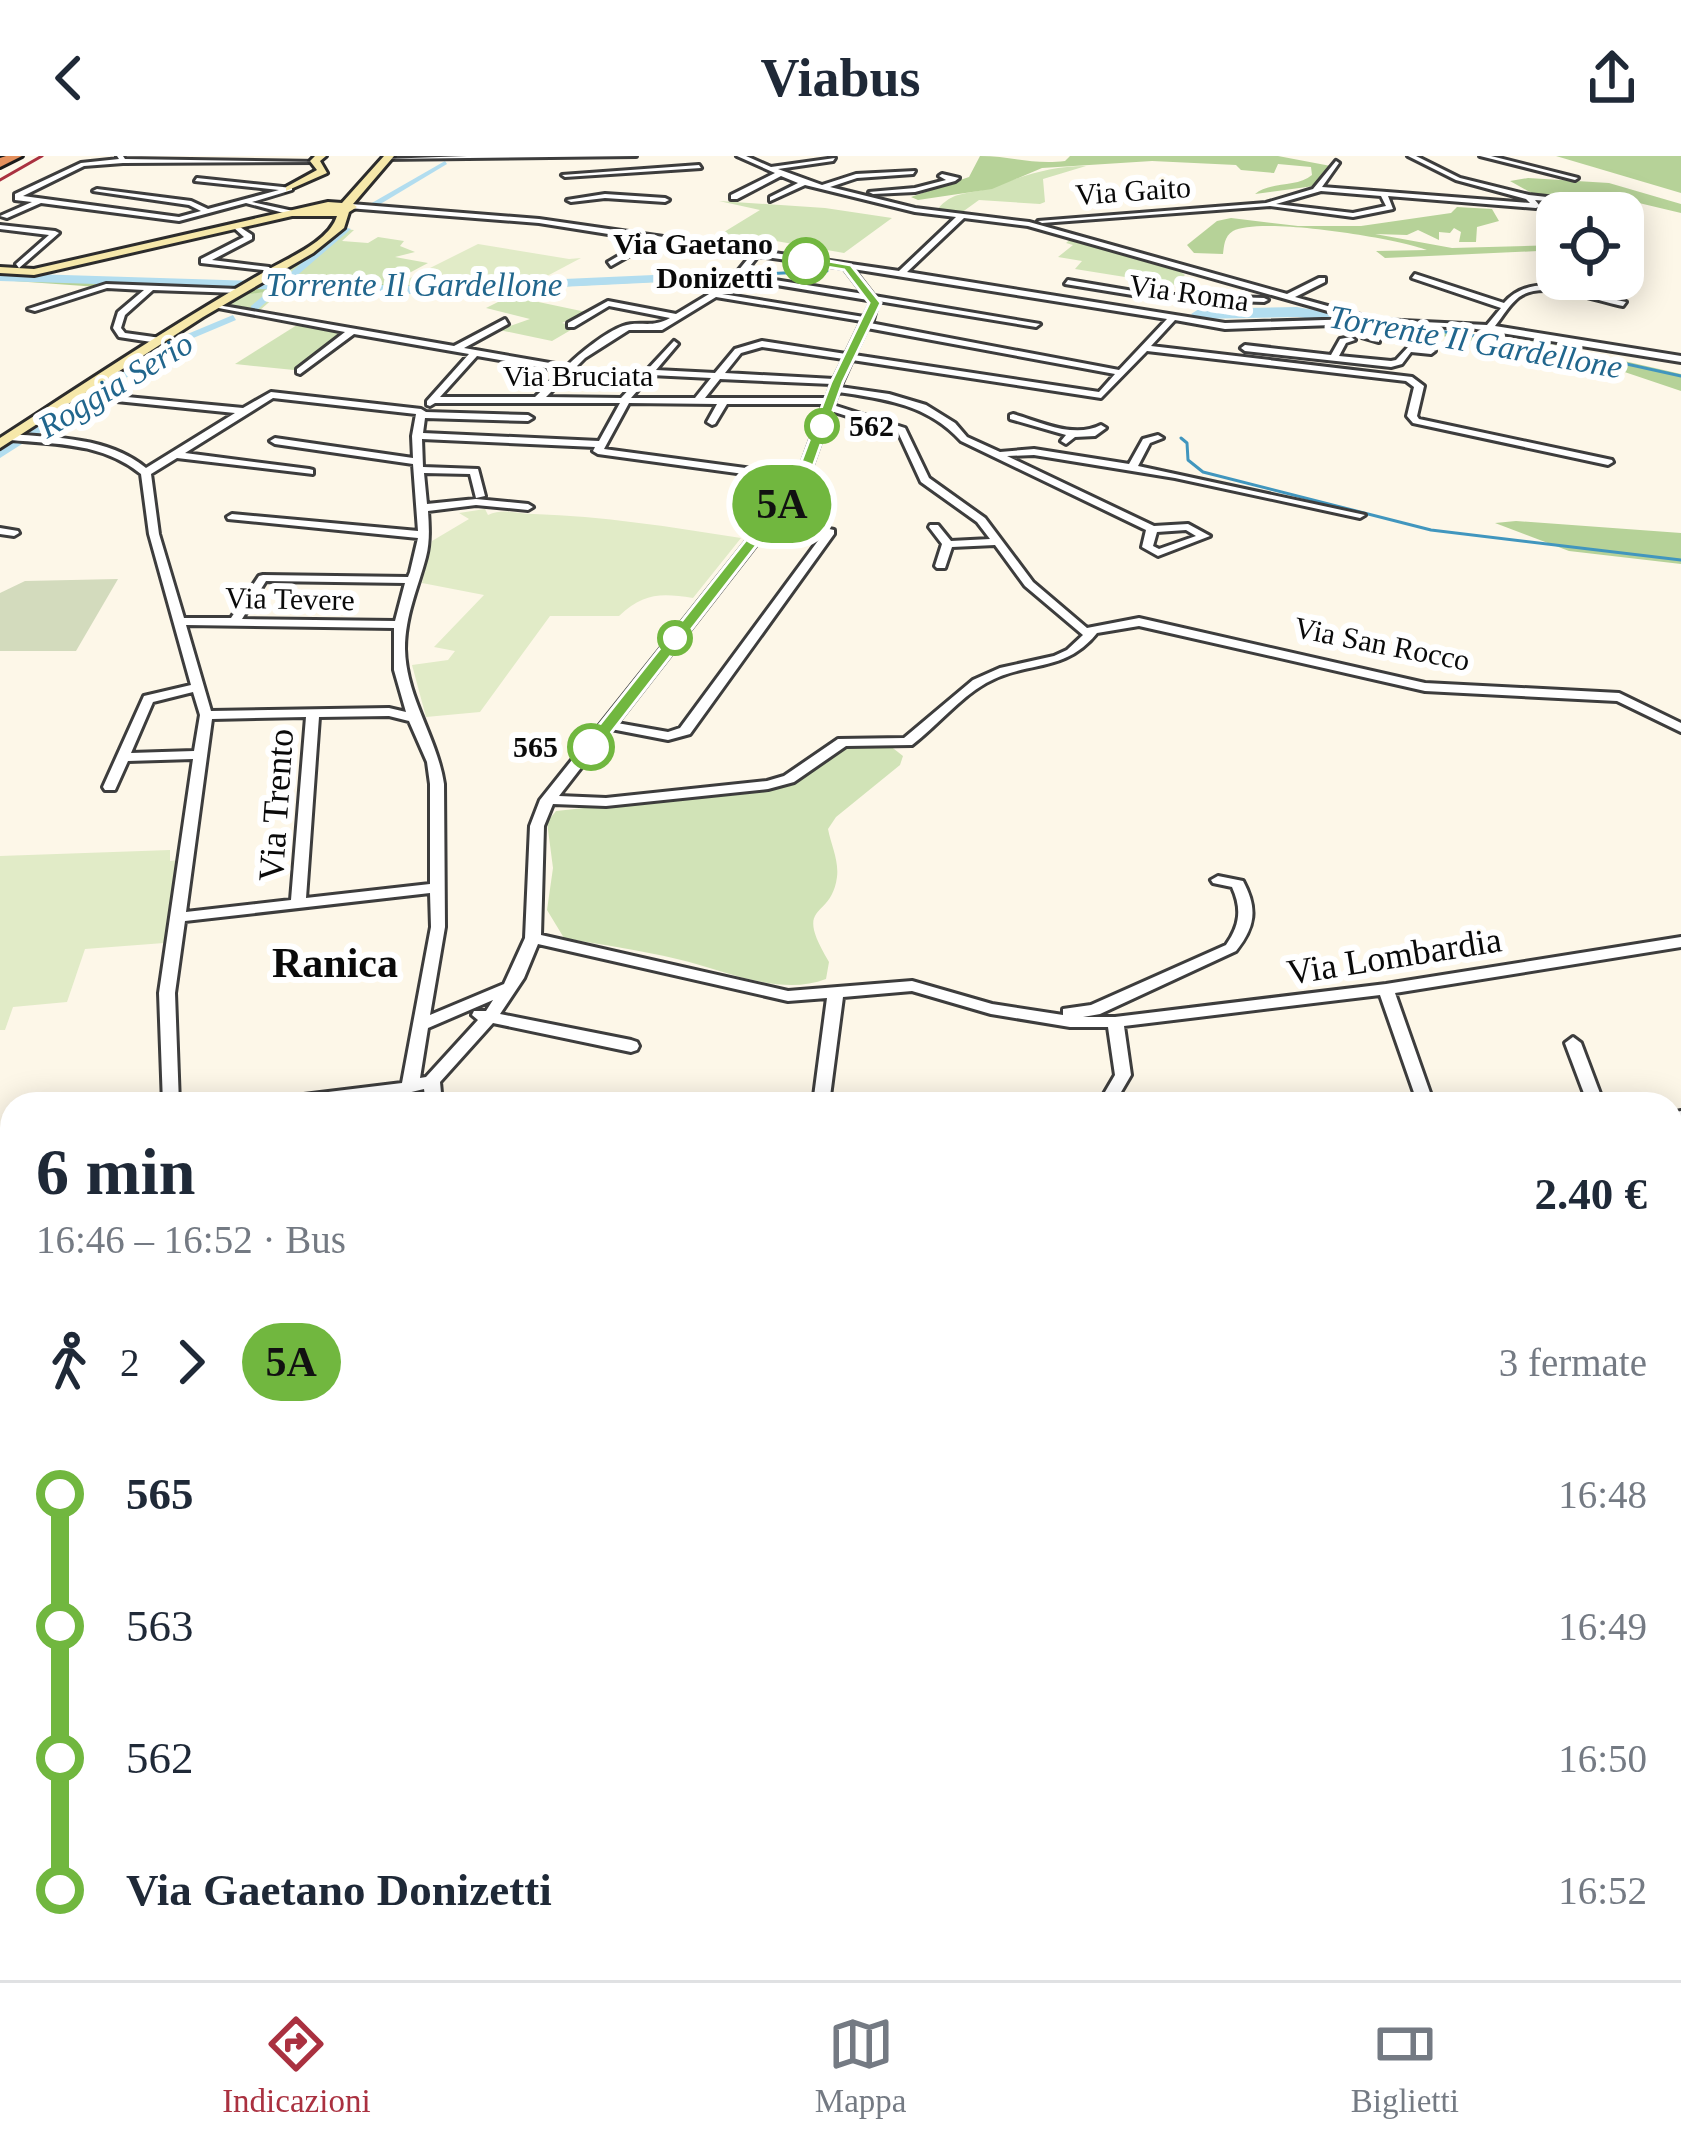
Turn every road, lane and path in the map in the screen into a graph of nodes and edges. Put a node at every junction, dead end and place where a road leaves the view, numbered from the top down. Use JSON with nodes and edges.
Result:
{"nodes":[{"id":1,"x":16,"y":156,"type":"edge"},
{"id":2,"x":633,"y":156,"type":"edge"},
{"id":3,"x":696,"y":156,"type":"edge"},
{"id":4,"x":740,"y":156,"type":"edge"},
{"id":5,"x":1411,"y":156,"type":"edge"},
{"id":6,"x":1483,"y":156,"type":"edge"},
{"id":7,"x":121,"y":159,"type":"edge"},
{"id":8,"x":318,"y":159,"type":"edge"},
{"id":9,"x":386,"y":159,"type":"edge"},
{"id":10,"x":555,"y":159,"type":"edge"},
{"id":11,"x":833,"y":159,"type":"dead end"},
{"id":12,"x":0,"y":163,"type":"edge"},
{"id":13,"x":1336,"y":163,"type":"dead end"},
{"id":14,"x":772,"y":169,"type":"junction"},
{"id":15,"x":649,"y":171,"type":"junction"},
{"id":16,"x":913,"y":172,"type":"dead end"},
{"id":17,"x":782,"y":173,"type":"junction"},
{"id":18,"x":566,"y":176,"type":"junction"},
{"id":19,"x":1575,"y":178,"type":"dead end"},
{"id":20,"x":196,"y":179,"type":"dead end"},
{"id":21,"x":952,"y":180,"type":"dead end"},
{"id":22,"x":114,"y":182,"type":"dead end"},
{"id":23,"x":804,"y":183,"type":"junction"},
{"id":24,"x":823,"y":187,"type":"junction"},
{"id":25,"x":657,"y":188,"type":"dead end"},
{"id":26,"x":290,"y":189,"type":"junction"},
{"id":27,"x":1316,"y":190,"type":"junction"},
{"id":28,"x":97,"y":191,"type":"junction"},
{"id":29,"x":860,"y":195,"type":"junction"},
{"id":30,"x":1384,"y":195,"type":"junction"},
{"id":31,"x":734,"y":196,"type":"dead end"},
{"id":32,"x":1529,"y":197,"type":"junction"},
{"id":33,"x":1536,"y":198,"type":"edge"},
{"id":34,"x":773,"y":199,"type":"dead end"},
{"id":35,"x":40,"y":200,"type":"junction"},
{"id":36,"x":571,"y":200,"type":"junction"},
{"id":37,"x":664,"y":200,"type":"dead end"},
{"id":38,"x":245,"y":202,"type":"junction"},
{"id":39,"x":68,"y":205,"type":"junction"},
{"id":40,"x":1266,"y":205,"type":"junction"},
{"id":41,"x":337,"y":208,"type":"junction"},
{"id":42,"x":563,"y":210,"type":"dead end"},
{"id":43,"x":210,"y":212,"type":"junction"},
{"id":44,"x":295,"y":214,"type":"junction"},
{"id":45,"x":963,"y":215,"type":"junction"},
{"id":46,"x":4,"y":216,"type":"dead end"},
{"id":47,"x":1023,"y":222,"type":"junction"},
{"id":48,"x":0,"y":227,"type":"edge"},
{"id":49,"x":237,"y":227,"type":"junction"},
{"id":50,"x":654,"y":238,"type":"junction"},
{"id":51,"x":754,"y":254,"type":"junction"},
{"id":52,"x":611,"y":264,"type":"dead end"},
{"id":53,"x":29,"y":265,"type":"junction"},
{"id":54,"x":847,"y":267,"type":"junction"},
{"id":55,"x":269,"y":268,"type":"dead end"},
{"id":56,"x":0,"y":269,"type":"edge"},
{"id":57,"x":902,"y":271,"type":"junction"},
{"id":58,"x":1193,"y":272,"type":"junction"},
{"id":59,"x":742,"y":275,"type":"junction"},
{"id":60,"x":1414,"y":276,"type":"dead end"},
{"id":61,"x":1322,"y":280,"type":"dead end"},
{"id":62,"x":1067,"y":282,"type":"dead end"},
{"id":63,"x":152,"y":288,"type":"junction"},
{"id":64,"x":245,"y":288,"type":"junction"},
{"id":65,"x":1030,"y":293,"type":"junction"},
{"id":66,"x":715,"y":295,"type":"junction"},
{"id":67,"x":1171,"y":298,"type":"junction"},
{"id":68,"x":1281,"y":298,"type":"junction"},
{"id":69,"x":874,"y":299,"type":"junction"},
{"id":70,"x":1623,"y":304,"type":"dead end"},
{"id":71,"x":212,"y":306,"type":"junction"},
{"id":72,"x":1508,"y":307,"type":"junction"},
{"id":73,"x":32,"y":309,"type":"dead end"},
{"id":74,"x":1156,"y":314,"type":"junction"},
{"id":75,"x":679,"y":317,"type":"junction"},
{"id":76,"x":1173,"y":317,"type":"junction"},
{"id":77,"x":1001,"y":319,"type":"junction"},
{"id":78,"x":1379,"y":321,"type":"junction"},
{"id":79,"x":505,"y":322,"type":"dead end"},
{"id":80,"x":867,"y":322,"type":"junction"},
{"id":81,"x":1364,"y":322,"type":"junction"},
{"id":82,"x":1036,"y":324,"type":"dead end"},
{"id":83,"x":571,"y":326,"type":"dead end"},
{"id":84,"x":1248,"y":327,"type":"junction"},
{"id":85,"x":1489,"y":328,"type":"junction"},
{"id":86,"x":352,"y":331,"type":"junction"},
{"id":87,"x":158,"y":340,"type":"junction"},
{"id":88,"x":1351,"y":340,"type":"dead end"},
{"id":89,"x":1376,"y":340,"type":"dead end"},
{"id":90,"x":674,"y":344,"type":"dead end"},
{"id":91,"x":1146,"y":348,"type":"junction"},
{"id":92,"x":1245,"y":348,"type":"junction"},
{"id":93,"x":456,"y":350,"type":"junction"},
{"id":94,"x":1431,"y":351,"type":"dead end"},
{"id":95,"x":474,"y":354,"type":"junction"},
{"id":96,"x":849,"y":356,"type":"junction"},
{"id":97,"x":1334,"y":357,"type":"junction"},
{"id":98,"x":1681,"y":359,"type":"edge"},
{"id":99,"x":1239,"y":361,"type":"junction"},
{"id":100,"x":568,"y":369,"type":"junction"},
{"id":101,"x":300,"y":371,"type":"dead end"},
{"id":102,"x":648,"y":372,"type":"junction"},
{"id":103,"x":1122,"y":373,"type":"junction"},
{"id":104,"x":1426,"y":375,"type":"dead end"},
{"id":105,"x":715,"y":376,"type":"junction"},
{"id":106,"x":1399,"y":378,"type":"junction"},
{"id":107,"x":87,"y":395,"type":"junction"},
{"id":108,"x":833,"y":395,"type":"junction"},
{"id":109,"x":433,"y":400,"type":"junction"},
{"id":110,"x":538,"y":400,"type":"junction"},
{"id":111,"x":625,"y":400,"type":"junction"},
{"id":112,"x":698,"y":400,"type":"junction"},
{"id":113,"x":724,"y":400,"type":"junction"},
{"id":114,"x":244,"y":412,"type":"junction"},
{"id":115,"x":420,"y":414,"type":"junction"},
{"id":116,"x":1013,"y":417,"type":"dead end"},
{"id":117,"x":528,"y":418,"type":"dead end"},
{"id":118,"x":712,"y":422,"type":"dead end"},
{"id":119,"x":1101,"y":428,"type":"dead end"},
{"id":120,"x":1072,"y":434,"type":"junction"},
{"id":121,"x":417,"y":436,"type":"junction"},
{"id":122,"x":1158,"y":438,"type":"dead end"},
{"id":123,"x":14,"y":439,"type":"edge"},
{"id":124,"x":275,"y":442,"type":"dead end"},
{"id":125,"x":599,"y":447,"type":"junction"},
{"id":126,"x":997,"y":454,"type":"junction"},
{"id":127,"x":175,"y":455,"type":"junction"},
{"id":128,"x":1055,"y":457,"type":"junction"},
{"id":129,"x":1608,"y":462,"type":"dead end"},
{"id":130,"x":419,"y":466,"type":"junction"},
{"id":131,"x":1132,"y":469,"type":"junction"},
{"id":132,"x":310,"y":472,"type":"dead end"},
{"id":133,"x":146,"y":473,"type":"junction"},
{"id":134,"x":802,"y":478,"type":"junction"},
{"id":135,"x":480,"y":496,"type":"dead end"},
{"id":136,"x":528,"y":507,"type":"dead end"},
{"id":137,"x":423,"y":508,"type":"junction"},
{"id":138,"x":1360,"y":515,"type":"dead end"},
{"id":139,"x":232,"y":517,"type":"dead end"},
{"id":140,"x":769,"y":520,"type":"junction"},
{"id":141,"x":934,"y":527,"type":"dead end"},
{"id":142,"x":1152,"y":529,"type":"junction"},
{"id":143,"x":0,"y":531,"type":"edge"},
{"id":144,"x":14,"y":533,"type":"dead end"},
{"id":145,"x":424,"y":535,"type":"junction"},
{"id":146,"x":1000,"y":542,"type":"junction"},
{"id":147,"x":948,"y":544,"type":"junction"},
{"id":148,"x":940,"y":566,"type":"dead end"},
{"id":149,"x":412,"y":580,"type":"junction"},
{"id":150,"x":178,"y":621,"type":"junction"},
{"id":151,"x":234,"y":622,"type":"junction"},
{"id":152,"x":400,"y":625,"type":"junction"},
{"id":153,"x":1092,"y":632,"type":"junction"},
{"id":154,"x":400,"y":685,"type":"junction"},
{"id":155,"x":198,"y":687,"type":"junction"},
{"id":156,"x":313,"y":712,"type":"junction"},
{"id":157,"x":389,"y":712,"type":"junction"},
{"id":158,"x":206,"y":715,"type":"junction"},
{"id":159,"x":414,"y":718,"type":"junction"},
{"id":160,"x":609,"y":725,"type":"junction"},
{"id":161,"x":1681,"y":728,"type":"edge"},
{"id":162,"x":200,"y":755,"type":"junction"},
{"id":163,"x":125,"y":757,"type":"junction"},
{"id":164,"x":110,"y":787,"type":"dead end"},
{"id":165,"x":548,"y":800,"type":"junction"},
{"id":166,"x":1219,"y":880,"type":"dead end"},
{"id":167,"x":437,"y":888,"type":"junction"},
{"id":168,"x":298,"y":903,"type":"junction"},
{"id":169,"x":179,"y":917,"type":"junction"},
{"id":170,"x":533,"y":938,"type":"junction"},
{"id":171,"x":1681,"y":942,"type":"edge"},
{"id":172,"x":516,"y":978,"type":"junction"},
{"id":173,"x":1386,"y":989,"type":"junction"},
{"id":174,"x":836,"y":993,"type":"junction"},
{"id":175,"x":466,"y":1008,"type":"junction"},
{"id":176,"x":991,"y":1009,"type":"junction"},
{"id":177,"x":489,"y":1018,"type":"junction"},
{"id":178,"x":426,"y":1022,"type":"junction"},
{"id":179,"x":1115,"y":1022,"type":"junction"},
{"id":180,"x":466,"y":1043,"type":"junction"},
{"id":181,"x":1573,"y":1043,"type":"dead end"},
{"id":182,"x":632,"y":1046,"type":"dead end"},
{"id":183,"x":432,"y":1081,"type":"junction"},
{"id":184,"x":410,"y":1088,"type":"junction"},
{"id":185,"x":171,"y":1092,"type":"edge"},
{"id":186,"x":377,"y":1092,"type":"edge"},
{"id":187,"x":433,"y":1092,"type":"edge"},
{"id":188,"x":823,"y":1092,"type":"edge"},
{"id":189,"x":1113,"y":1092,"type":"edge"},
{"id":190,"x":1422,"y":1092,"type":"edge"},
{"id":191,"x":1591,"y":1092,"type":"edge"}],
"edges":[{"from":1,"to":12,"type":"highway"},
{"from":2,"to":10,"type":"street"},
{"from":3,"to":15,"type":"street"},
{"from":4,"to":14,"type":"street"},
{"from":5,"to":32,"type":"street"},
{"from":6,"to":19,"type":"street"},
{"from":7,"to":8,"type":"street"},
{"from":7,"to":35,"type":"street"},
{"from":8,"to":26,"type":"street"},
{"from":9,"to":10,"type":"street"},
{"from":9,"to":41,"type":"street"},
{"from":10,"to":18,"type":"street"},
{"from":11,"to":14,"type":"street"},
{"from":13,"to":27,"type":"street"},
{"from":14,"to":17,"type":"street"},
{"from":15,"to":18,"type":"street"},
{"from":15,"to":25,"type":"street"},
{"from":16,"to":24,"type":"street"},
{"from":17,"to":23,"type":"street"},
{"from":17,"to":31,"type":"street"},
{"from":18,"to":36,"type":"street"},
{"from":20,"to":26,"type":"street"},
{"from":21,"to":29,"type":"street"},
{"from":22,"to":28,"type":"street"},
{"from":23,"to":24,"type":"street"},
{"from":23,"to":34,"type":"street"},
{"from":24,"to":29,"type":"street"},
{"from":26,"to":38,"type":"street"},
{"from":26,"to":41,"type":"street"},
{"from":27,"to":30,"type":"street","name":"Via Gaito"},
{"from":27,"to":40,"type":"street","name":"Via Gaito"},
{"from":28,"to":39,"type":"street"},
{"from":28,"to":43,"type":"street"},
{"from":29,"to":45,"type":"street"},
{"from":30,"to":32,"type":"street","name":"Via Gaito"},
{"from":30,"to":40,"type":"street"},
{"from":32,"to":33,"type":"street"},
{"from":35,"to":39,"type":"street"},
{"from":35,"to":46,"type":"street"},
{"from":36,"to":37,"type":"street"},
{"from":36,"to":42,"type":"street"},
{"from":38,"to":43,"type":"street"},
{"from":38,"to":44,"type":"street"},
{"from":39,"to":43,"type":"street"},
{"from":40,"to":47,"type":"street","name":"Via Gaito"},
{"from":41,"to":44,"type":"street"},
{"from":41,"to":50,"type":"street"},
{"from":41,"to":64,"type":"street"},
{"from":44,"to":49,"type":"street"},
{"from":45,"to":47,"type":"street"},
{"from":45,"to":57,"type":"street"},
{"from":47,"to":58,"type":"street"},
{"from":48,"to":53,"type":"street"},
{"from":49,"to":53,"type":"street"},
{"from":49,"to":55,"type":"street"},
{"from":50,"to":51,"type":"street"},
{"from":50,"to":52,"type":"street"},
{"from":51,"to":54,"type":"street"},
{"from":51,"to":59,"type":"street"},
{"from":53,"to":56,"type":"street"},
{"from":54,"to":57,"type":"street","name":"Via Roma"},
{"from":54,"to":69,"type":"street"},
{"from":57,"to":65,"type":"street","name":"Via Roma"},
{"from":58,"to":67,"type":"street"},
{"from":58,"to":68,"type":"street"},
{"from":59,"to":66,"type":"street"},
{"from":59,"to":69,"type":"street"},
{"from":60,"to":72,"type":"street"},
{"from":61,"to":68,"type":"street"},
{"from":62,"to":67,"type":"street"},
{"from":63,"to":64,"type":"street"},
{"from":63,"to":73,"type":"street"},
{"from":63,"to":87,"type":"street"},
{"from":64,"to":71,"type":"street"},
{"from":65,"to":74,"type":"street","name":"Via Roma"},
{"from":65,"to":77,"type":"street"},
{"from":66,"to":75,"type":"street"},
{"from":66,"to":80,"type":"street"},
{"from":67,"to":68,"type":"street"},
{"from":67,"to":74,"type":"street"},
{"from":68,"to":78,"type":"street"},
{"from":69,"to":77,"type":"street"},
{"from":69,"to":80,"type":"street"},
{"from":70,"to":72,"type":"street"},
{"from":71,"to":86,"type":"street"},
{"from":71,"to":87,"type":"street"},
{"from":72,"to":85,"type":"street"},
{"from":74,"to":76,"type":"street","name":"Via Roma"},
{"from":75,"to":83,"type":"street"},
{"from":75,"to":100,"type":"street"},
{"from":76,"to":84,"type":"street","name":"Via Roma"},
{"from":76,"to":91,"type":"street"},
{"from":77,"to":82,"type":"street"},
{"from":78,"to":81,"type":"street","name":"Via Roma"},
{"from":78,"to":85,"type":"street","name":"Via Roma"},
{"from":79,"to":93,"type":"street"},
{"from":80,"to":96,"type":"street"},
{"from":80,"to":103,"type":"street"},
{"from":81,"to":84,"type":"street","name":"Via Roma"},
{"from":81,"to":89,"type":"street"},
{"from":84,"to":92,"type":"street"},
{"from":85,"to":98,"type":"street","name":"Via Roma"},
{"from":86,"to":93,"type":"street"},
{"from":86,"to":101,"type":"street"},
{"from":87,"to":107,"type":"street"},
{"from":88,"to":97,"type":"street"},
{"from":90,"to":102,"type":"street"},
{"from":91,"to":99,"type":"street"},
{"from":91,"to":103,"type":"street"},
{"from":92,"to":97,"type":"street"},
{"from":92,"to":99,"type":"street"},
{"from":93,"to":95,"type":"street"},
{"from":94,"to":97,"type":"street"},
{"from":95,"to":100,"type":"street"},
{"from":95,"to":109,"type":"street"},
{"from":96,"to":103,"type":"street"},
{"from":96,"to":105,"type":"street"},
{"from":96,"to":108,"type":"street"},
{"from":99,"to":106,"type":"street"},
{"from":100,"to":110,"type":"street"},
{"from":102,"to":105,"type":"street"},
{"from":102,"to":111,"type":"street"},
{"from":104,"to":106,"type":"street"},
{"from":105,"to":108,"type":"street"},
{"from":105,"to":112,"type":"street"},
{"from":106,"to":129,"type":"street"},
{"from":107,"to":114,"type":"street"},
{"from":107,"to":123,"type":"street"},
{"from":108,"to":113,"type":"street","name":"Via Bruciata"},
{"from":108,"to":126,"type":"street"},
{"from":108,"to":134,"type":"street"},
{"from":108,"to":146,"type":"street"},
{"from":109,"to":110,"type":"street","name":"Via Bruciata"},
{"from":109,"to":115,"type":"street"},
{"from":110,"to":111,"type":"street","name":"Via Bruciata"},
{"from":111,"to":112,"type":"street","name":"Via Bruciata"},
{"from":111,"to":125,"type":"street"},
{"from":112,"to":113,"type":"street","name":"Via Bruciata"},
{"from":113,"to":118,"type":"street"},
{"from":114,"to":115,"type":"street"},
{"from":114,"to":127,"type":"street"},
{"from":115,"to":117,"type":"street"},
{"from":115,"to":121,"type":"street"},
{"from":116,"to":120,"type":"street"},
{"from":119,"to":120,"type":"street"},
{"from":120,"to":128,"type":"street"},
{"from":121,"to":125,"type":"street"},
{"from":121,"to":130,"type":"street"},
{"from":122,"to":131,"type":"street"},
{"from":123,"to":133,"type":"street"},
{"from":124,"to":130,"type":"street"},
{"from":125,"to":134,"type":"street"},
{"from":126,"to":128,"type":"street"},
{"from":126,"to":142,"type":"street"},
{"from":127,"to":132,"type":"street"},
{"from":127,"to":133,"type":"street"},
{"from":128,"to":131,"type":"street"},
{"from":130,"to":135,"type":"street"},
{"from":130,"to":137,"type":"street"},
{"from":131,"to":138,"type":"street"},
{"from":133,"to":150,"type":"street"},
{"from":134,"to":140,"type":"street"},
{"from":136,"to":137,"type":"street"},
{"from":137,"to":145,"type":"street"},
{"from":139,"to":145,"type":"street"},
{"from":140,"to":160,"type":"street"},
{"from":140,"to":160,"type":"street"},
{"from":141,"to":147,"type":"street"},
{"from":142,"to":142,"type":"street"},
{"from":143,"to":144,"type":"street"},
{"from":145,"to":149,"type":"street"},
{"from":146,"to":147,"type":"street"},
{"from":146,"to":153,"type":"street"},
{"from":147,"to":148,"type":"street"},
{"from":149,"to":151,"type":"street"},
{"from":149,"to":152,"type":"street"},
{"from":150,"to":151,"type":"street","name":"Via Tevere"},
{"from":150,"to":155,"type":"street"},
{"from":151,"to":152,"type":"street","name":"Via Tevere"},
{"from":152,"to":154,"type":"street"},
{"from":153,"to":161,"type":"street","name":"Via San Rocco"},
{"from":153,"to":165,"type":"street"},
{"from":154,"to":157,"type":"street"},
{"from":154,"to":159,"type":"street"},
{"from":155,"to":158,"type":"street"},
{"from":155,"to":163,"type":"street"},
{"from":156,"to":157,"type":"street"},
{"from":156,"to":158,"type":"street"},
{"from":156,"to":168,"type":"street","name":"Via Trento"},
{"from":157,"to":159,"type":"street"},
{"from":158,"to":162,"type":"street"},
{"from":159,"to":167,"type":"street"},
{"from":160,"to":165,"type":"street"},
{"from":162,"to":163,"type":"street"},
{"from":162,"to":169,"type":"street"},
{"from":163,"to":164,"type":"street"},
{"from":165,"to":170,"type":"street"},
{"from":166,"to":176,"type":"street"},
{"from":167,"to":168,"type":"street"},
{"from":167,"to":178,"type":"street"},
{"from":168,"to":169,"type":"street"},
{"from":169,"to":185,"type":"street"},
{"from":170,"to":172,"type":"street"},
{"from":170,"to":174,"type":"street"},
{"from":171,"to":173,"type":"street","name":"Via Lombardia"},
{"from":172,"to":175,"type":"street"},
{"from":172,"to":177,"type":"street"},
{"from":173,"to":179,"type":"street","name":"Via Lombardia"},
{"from":173,"to":190,"type":"street"},
{"from":174,"to":176,"type":"street"},
{"from":174,"to":188,"type":"street"},
{"from":175,"to":177,"type":"street"},
{"from":175,"to":178,"type":"street"},
{"from":176,"to":179,"type":"street","name":"Via Lombardia"},
{"from":177,"to":180,"type":"street"},
{"from":177,"to":182,"type":"street"},
{"from":178,"to":180,"type":"street"},
{"from":178,"to":184,"type":"street"},
{"from":179,"to":189,"type":"street"},
{"from":180,"to":183,"type":"street"},
{"from":181,"to":191,"type":"street"},
{"from":183,"to":184,"type":"street"},
{"from":183,"to":187,"type":"street"},
{"from":184,"to":186,"type":"street"}]}
